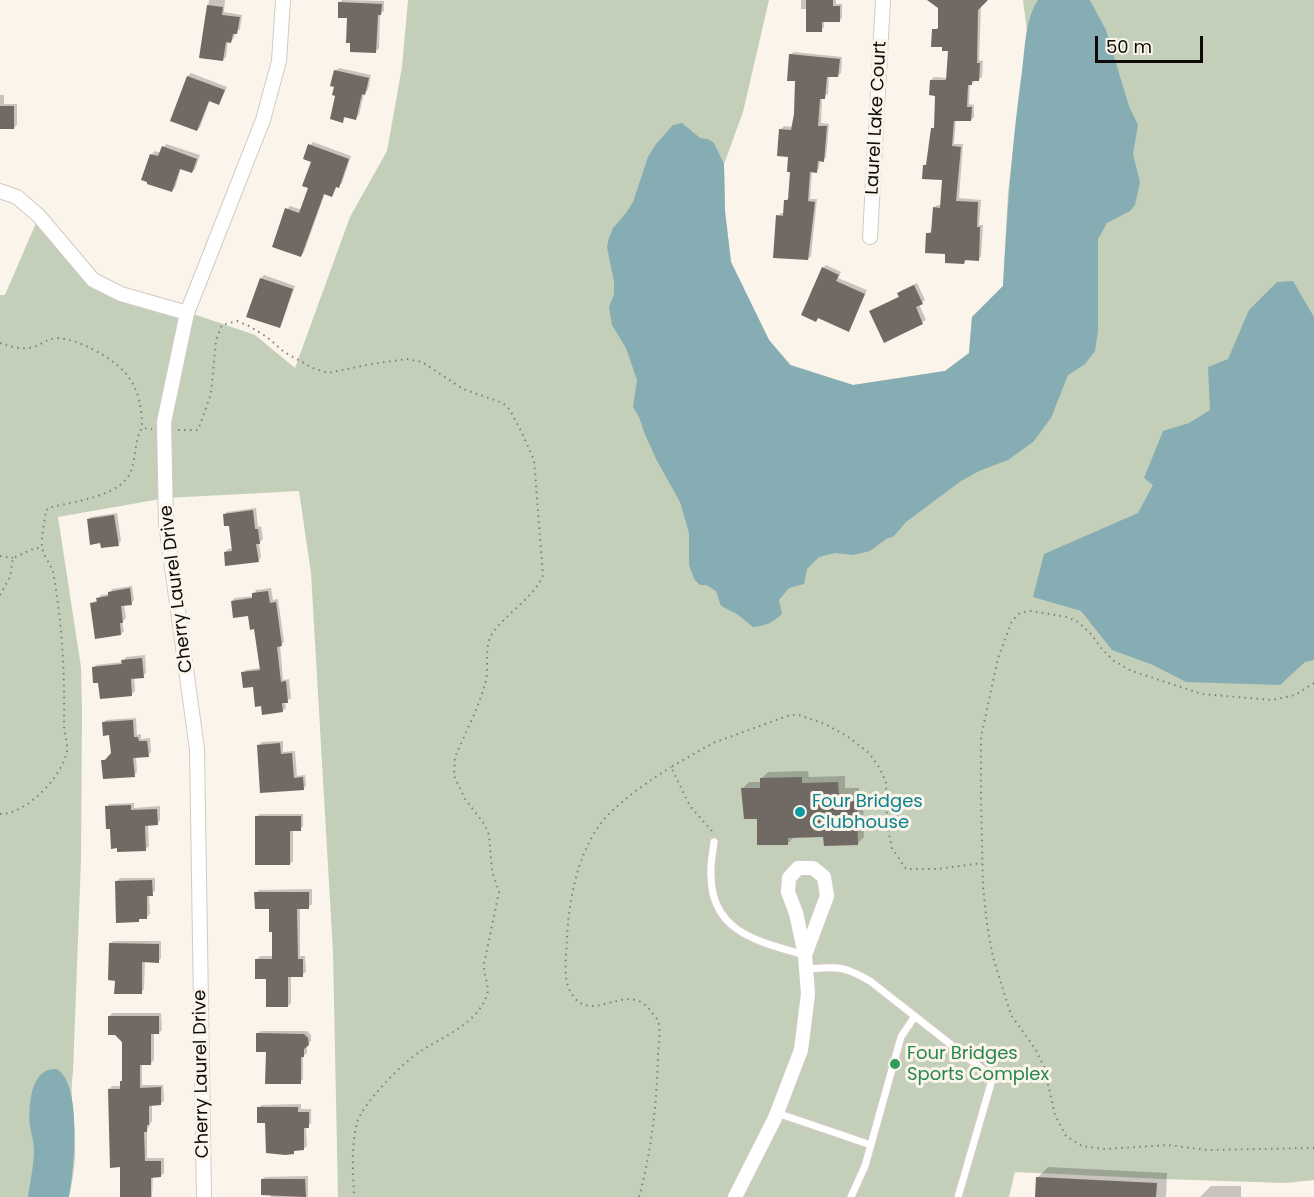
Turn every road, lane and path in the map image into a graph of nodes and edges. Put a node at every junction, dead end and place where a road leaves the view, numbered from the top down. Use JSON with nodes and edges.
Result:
{"nodes":[{"id":1,"x":283,"y":0,"type":"edge"},
{"id":2,"x":883,"y":0,"type":"edge"},
{"id":3,"x":0,"y":191,"type":"edge"},
{"id":4,"x":870,"y":237,"type":"dead end"},
{"id":5,"x":187,"y":313,"type":"junction"},
{"id":6,"x":0,"y":343,"type":"edge"},
{"id":7,"x":142,"y":428,"type":"junction"},
{"id":8,"x":164,"y":430,"type":"junction"},
{"id":9,"x":42,"y":548,"type":"junction"},
{"id":10,"x":0,"y":556,"type":"edge"},
{"id":11,"x":13,"y":558,"type":"junction"},
{"id":12,"x":0,"y":595,"type":"edge"},
{"id":13,"x":1314,"y":683,"type":"edge"},
{"id":14,"x":671,"y":767,"type":"junction"},
{"id":15,"x":0,"y":814,"type":"edge"},
{"id":16,"x":714,"y":842,"type":"joint"},
{"id":17,"x":982,"y":863,"type":"junction"},
{"id":18,"x":806,"y":962,"type":"junction"},
{"id":19,"x":915,"y":1016,"type":"junction"},
{"id":20,"x":777,"y":1113,"type":"junction"},
{"id":21,"x":871,"y":1145,"type":"junction"},
{"id":22,"x":1314,"y":1148,"type":"edge"},
{"id":23,"x":204,"y":1197,"type":"edge"},
{"id":24,"x":354,"y":1197,"type":"edge"},
{"id":25,"x":639,"y":1197,"type":"edge"},
{"id":26,"x":735,"y":1197,"type":"edge"},
{"id":27,"x":850,"y":1197,"type":"edge"},
{"id":28,"x":958,"y":1197,"type":"edge"}],
"edges":[{"from":1,"to":5,"type":"street","name":"Cherry Laurel Drive"},
{"from":2,"to":4,"type":"street","name":"Laurel Lake Court"},
{"from":3,"to":5,"type":"street"},
{"from":5,"to":8,"type":"street","name":"Cherry Laurel Drive"},
{"from":6,"to":7,"type":"path"},
{"from":7,"to":8,"type":"path"},
{"from":7,"to":9,"type":"path"},
{"from":8,"to":23,"type":"street","name":"Cherry Laurel Drive"},
{"from":8,"to":24,"type":"path"},
{"from":9,"to":11,"type":"path"},
{"from":9,"to":15,"type":"path"},
{"from":10,"to":11,"type":"path"},
{"from":11,"to":12,"type":"path"},
{"from":13,"to":17,"type":"path"},
{"from":14,"to":16,"type":"path"},
{"from":14,"to":17,"type":"path"},
{"from":14,"to":25,"type":"path"},
{"from":16,"to":18,"type":"lane"},
{"from":17,"to":22,"type":"path"},
{"from":18,"to":18,"type":"street"},
{"from":18,"to":19,"type":"lane"},
{"from":18,"to":20,"type":"street"},
{"from":19,"to":21,"type":"lane"},
{"from":19,"to":28,"type":"lane"},
{"from":20,"to":21,"type":"lane"},
{"from":20,"to":26,"type":"street"},
{"from":21,"to":27,"type":"lane"}]}
